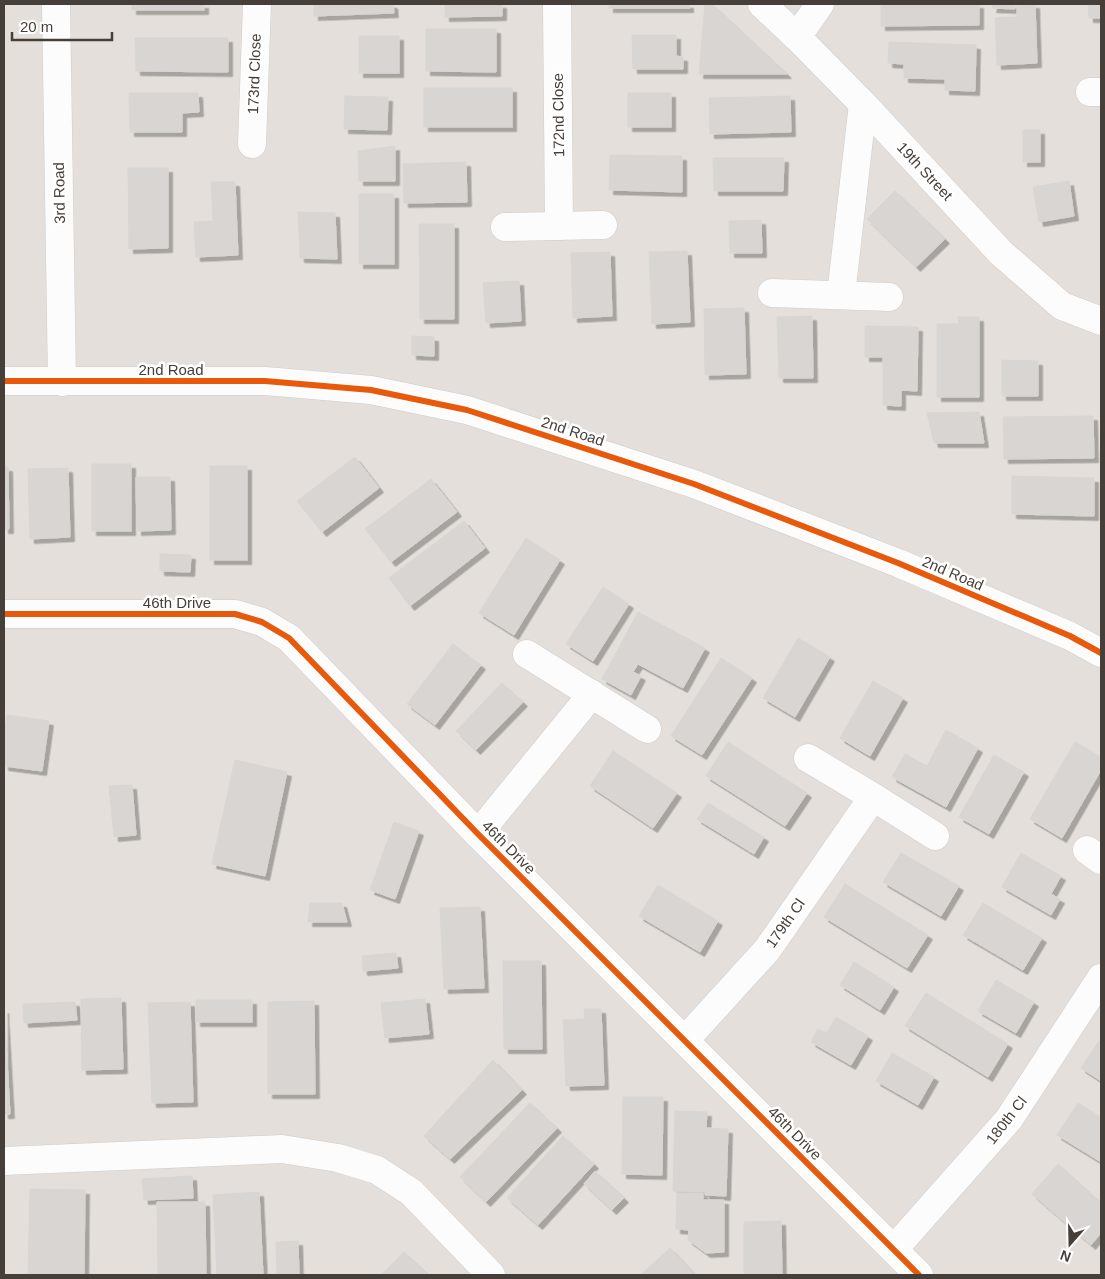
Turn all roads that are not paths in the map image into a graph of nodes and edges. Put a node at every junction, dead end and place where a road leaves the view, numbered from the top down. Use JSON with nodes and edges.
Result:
{"nodes":[{"id":1,"x":56,"y":4,"type":"edge"},
{"id":2,"x":257,"y":4,"type":"edge"},
{"id":3,"x":557,"y":4,"type":"edge"},
{"id":4,"x":762,"y":4,"type":"edge"},
{"id":5,"x":820,"y":4,"type":"edge"},
{"id":6,"x":797,"y":37,"type":"junction"},
{"id":7,"x":863,"y":104,"type":"junction"},
{"id":8,"x":252,"y":144,"type":"dead end"},
{"id":9,"x":603,"y":225,"type":"dead end"},
{"id":10,"x":559,"y":226,"type":"junction"},
{"id":11,"x":505,"y":227,"type":"dead end"},
{"id":12,"x":772,"y":293,"type":"dead end"},
{"id":13,"x":841,"y":295,"type":"junction"},
{"id":14,"x":889,"y":297,"type":"dead end"},
{"id":15,"x":1101,"y":321,"type":"edge"},
{"id":16,"x":4,"y":381,"type":"edge"},
{"id":17,"x":62,"y":382,"type":"junction"},
{"id":18,"x":4,"y":614,"type":"edge"},
{"id":19,"x":1101,"y":653,"type":"edge"},
{"id":20,"x":527,"y":654,"type":"dead end"},
{"id":21,"x":592,"y":694,"type":"junction"},
{"id":22,"x":647,"y":729,"type":"dead end"},
{"id":23,"x":808,"y":758,"type":"dead end"},
{"id":24,"x":873,"y":797,"type":"junction"},
{"id":25,"x":478,"y":834,"type":"junction"},
{"id":26,"x":934,"y":836,"type":"dead end"},
{"id":27,"x":1101,"y":978,"type":"edge"},
{"id":28,"x":685,"y":1040,"type":"junction"},
{"id":29,"x":4,"y":1161,"type":"edge"},
{"id":30,"x":894,"y":1249,"type":"junction"},
{"id":31,"x":491,"y":1275,"type":"edge"},
{"id":32,"x":920,"y":1275,"type":"edge"}],
"edges":[{"from":1,"to":17,"type":"street","name":"3rd Road"},
{"from":2,"to":8,"type":"street","name":"173rd Close"},
{"from":3,"to":10,"type":"street","name":"172nd Close"},
{"from":4,"to":6,"type":"street","name":"19th Street"},
{"from":5,"to":6,"type":"street"},
{"from":6,"to":7,"type":"street","name":"19th Street"},
{"from":7,"to":13,"type":"street"},
{"from":7,"to":15,"type":"street","name":"19th Street"},
{"from":9,"to":10,"type":"street"},
{"from":10,"to":11,"type":"street"},
{"from":12,"to":13,"type":"street"},
{"from":13,"to":14,"type":"street"},
{"from":16,"to":17,"type":"street","name":"2nd Road"},
{"from":17,"to":19,"type":"street","name":"2nd Road"},
{"from":18,"to":25,"type":"street","name":"46th Drive"},
{"from":20,"to":21,"type":"street"},
{"from":21,"to":22,"type":"street"},
{"from":21,"to":25,"type":"street"},
{"from":23,"to":24,"type":"street"},
{"from":24,"to":26,"type":"street"},
{"from":24,"to":28,"type":"street","name":"179th Cl"},
{"from":25,"to":28,"type":"street","name":"46th Drive"},
{"from":27,"to":30,"type":"street","name":"180th Cl"},
{"from":28,"to":30,"type":"street","name":"46th Drive"},
{"from":29,"to":31,"type":"street"},
{"from":30,"to":32,"type":"street","name":"46th Drive"}]}
